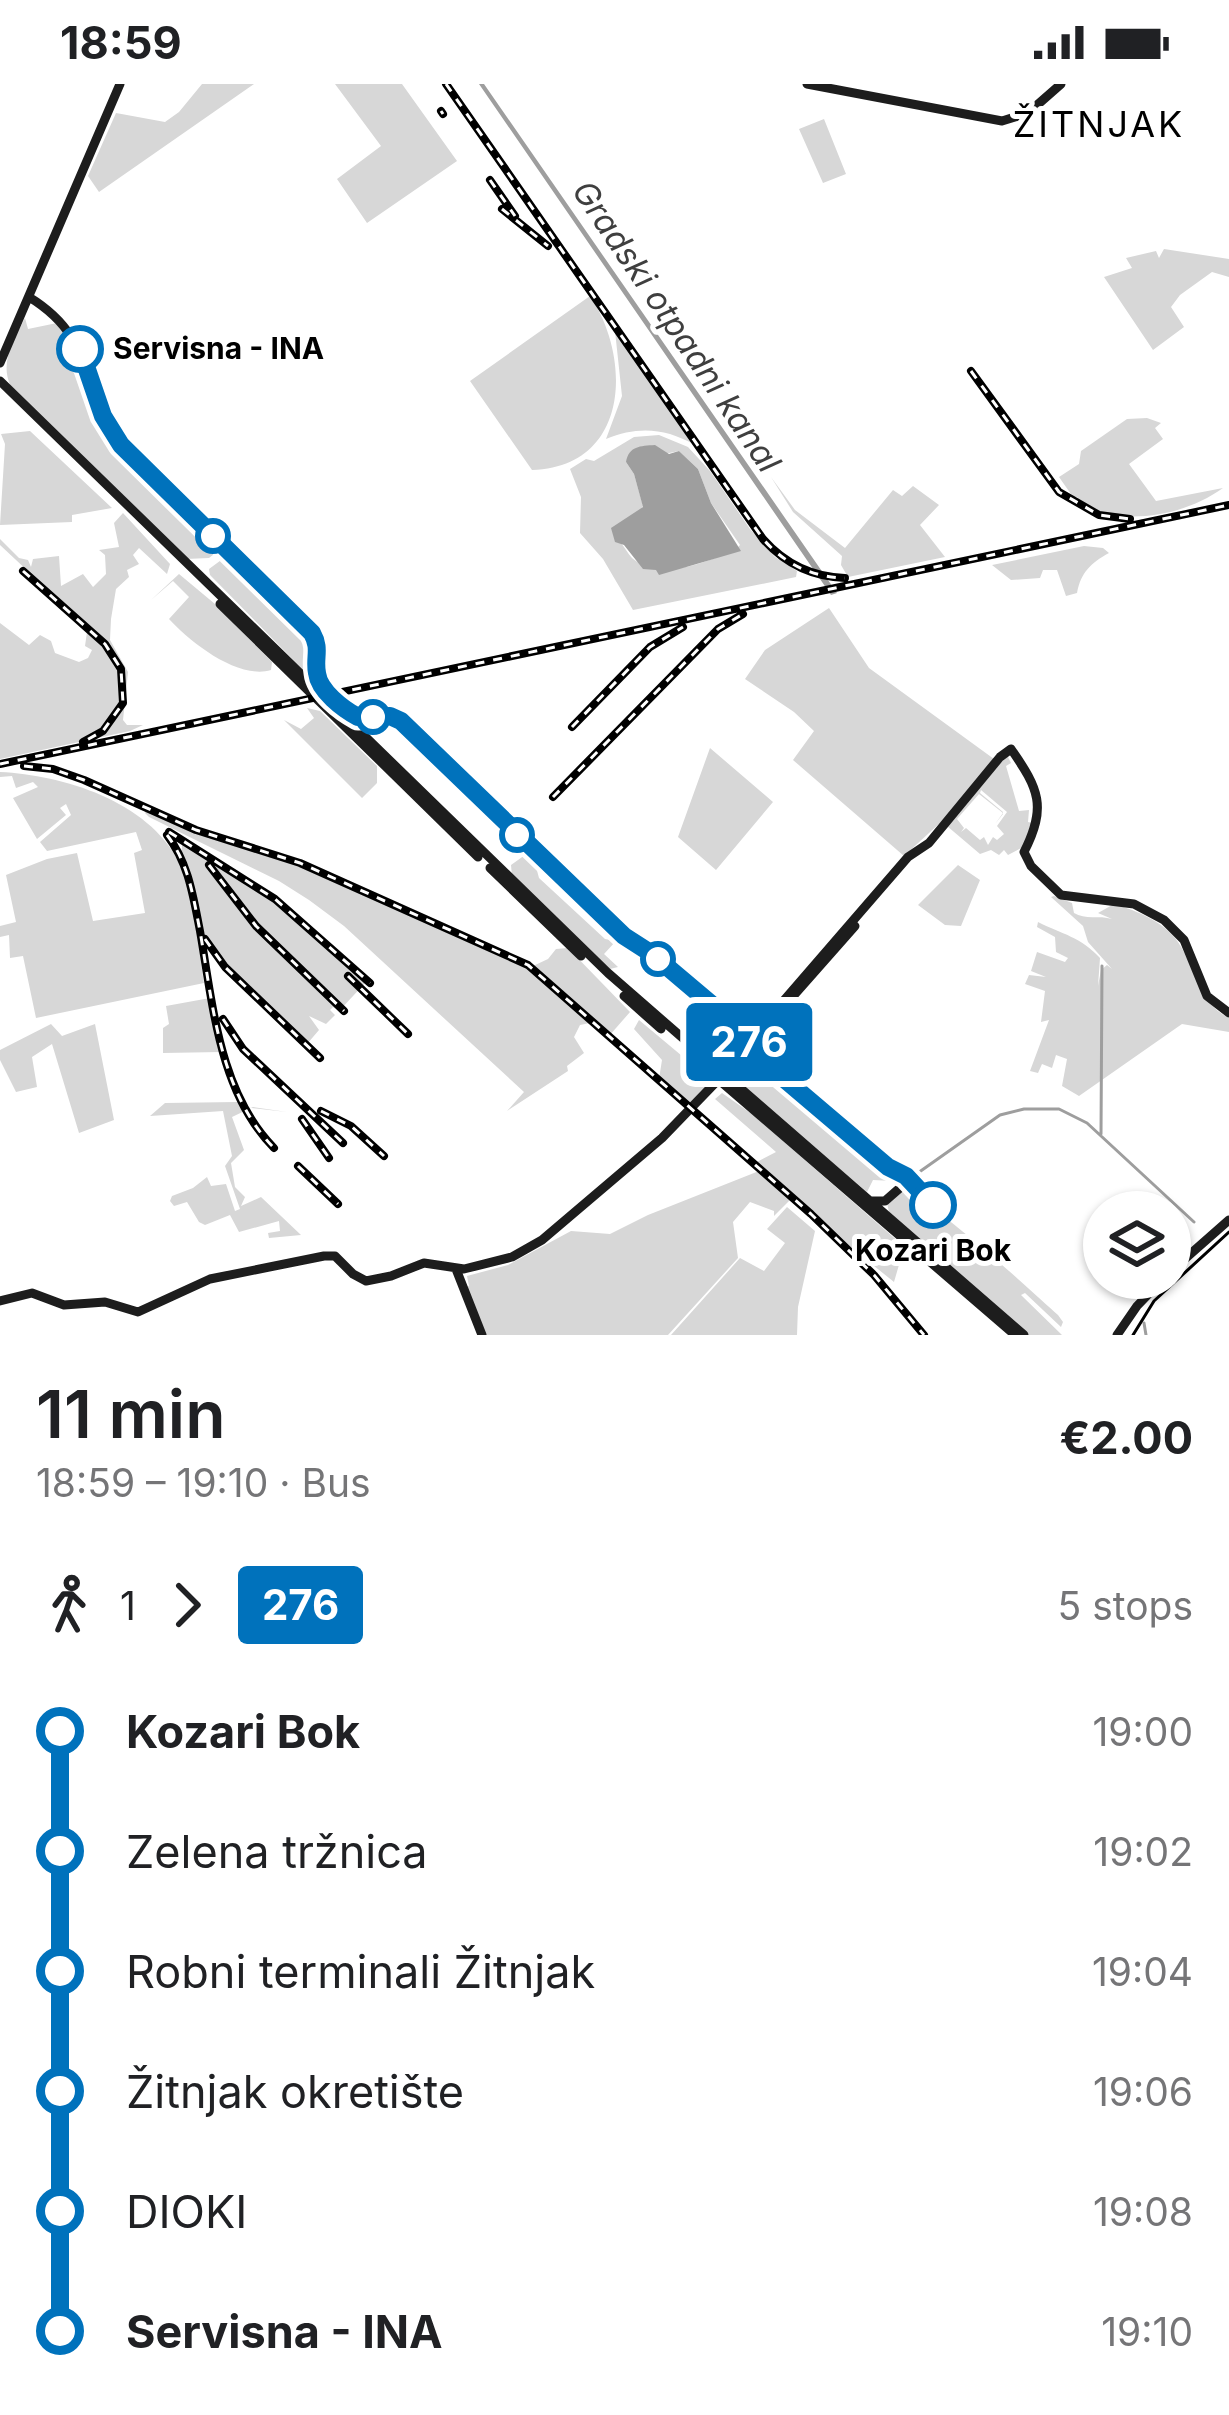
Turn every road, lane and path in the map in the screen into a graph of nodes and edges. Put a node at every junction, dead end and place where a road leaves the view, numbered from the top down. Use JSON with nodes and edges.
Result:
{"nodes":[{"id":1,"x":120,"y":84,"type":"edge"},
{"id":2,"x":808,"y":84,"type":"edge"},
{"id":3,"x":1061,"y":84,"type":"edge"},
{"id":4,"x":29,"y":297,"type":"junction"},
{"id":5,"x":1,"y":360,"type":"edge"},
{"id":6,"x":3,"y":390,"type":"edge"},
{"id":7,"x":1229,"y":1013,"type":"edge"},
{"id":8,"x":749,"y":1039,"type":"junction"},
{"id":9,"x":722,"y":1080,"type":"junction"},
{"id":10,"x":870,"y":1201,"type":"junction"},
{"id":11,"x":1229,"y":1220,"type":"edge"},
{"id":12,"x":896,"y":1223,"type":"junction"},
{"id":13,"x":1191,"y":1254,"type":"edge"},
{"id":14,"x":456,"y":1269,"type":"junction"},
{"id":15,"x":1145,"y":1299,"type":"edge"},
{"id":16,"x":0,"y":1301,"type":"edge"},
{"id":17,"x":482,"y":1335,"type":"edge"},
{"id":18,"x":1011,"y":1335,"type":"edge"},
{"id":19,"x":1024,"y":1335,"type":"edge"},
{"id":20,"x":1120,"y":1335,"type":"edge"}],
"edges":[{"from":1,"to":4,"type":"street"},
{"from":2,"to":3,"type":"street"},
{"from":4,"to":5,"type":"street"},
{"from":4,"to":8,"type":"street"},
{"from":5,"to":6,"type":"street"},
{"from":6,"to":9,"type":"street"},
{"from":7,"to":8,"type":"street"},
{"from":8,"to":9,"type":"street"},
{"from":9,"to":10,"type":"street"},
{"from":9,"to":14,"type":"street"},
{"from":9,"to":18,"type":"street"},
{"from":10,"to":12,"type":"street"},
{"from":10,"to":12,"type":"street"},
{"from":11,"to":13,"type":"street"},
{"from":12,"to":19,"type":"street"},
{"from":14,"to":16,"type":"street"},
{"from":14,"to":17,"type":"street"},
{"from":15,"to":20,"type":"street"}]}
